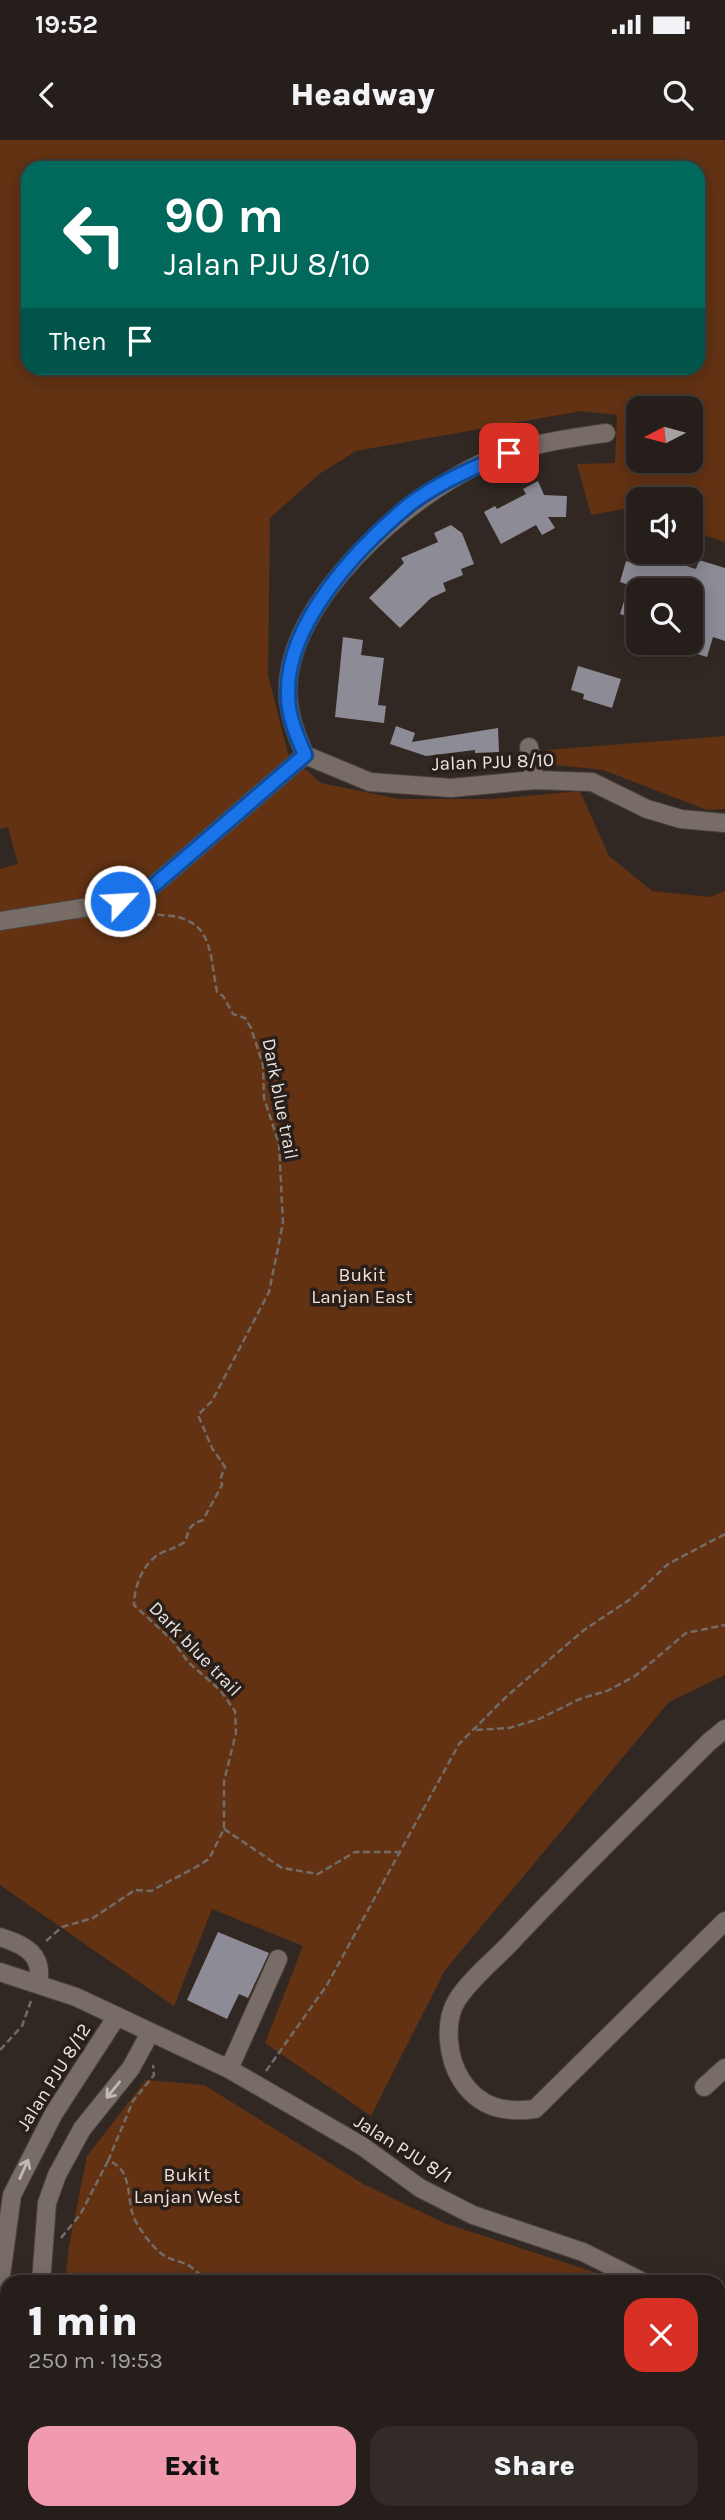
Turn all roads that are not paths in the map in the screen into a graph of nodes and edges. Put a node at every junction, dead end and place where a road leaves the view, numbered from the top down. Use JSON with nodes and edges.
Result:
{"nodes":[{"id":1,"x":606,"y":433,"type":"dead end"},
{"id":2,"x":529,"y":747,"type":"dead end"},
{"id":3,"x":305,"y":755,"type":"junction"},
{"id":4,"x":535,"y":779,"type":"junction"},
{"id":5,"x":725,"y":823,"type":"edge"},
{"id":6,"x":0,"y":921,"type":"edge"},
{"id":7,"x":725,"y":1729,"type":"edge"},
{"id":8,"x":725,"y":1921,"type":"edge"},
{"id":9,"x":0,"y":1937,"type":"edge"},
{"id":10,"x":278,"y":1959,"type":"dead end"},
{"id":11,"x":0,"y":1972,"type":"edge"},
{"id":12,"x":38,"y":1984,"type":"junction"},
{"id":13,"x":117,"y":2016,"type":"junction"},
{"id":14,"x":150,"y":2033,"type":"junction"},
{"id":15,"x":725,"y":2068,"type":"edge"},
{"id":16,"x":229,"y":2069,"type":"junction"},
{"id":17,"x":704,"y":2087,"type":"dead end"},
{"id":18,"x":1,"y":2275,"type":"edge"},
{"id":19,"x":41,"y":2275,"type":"edge"},
{"id":20,"x":629,"y":2275,"type":"edge"}],
"edges":[{"from":1,"to":3,"type":"street"},
{"from":2,"to":4,"type":"street"},
{"from":3,"to":4,"type":"street","name":"Jalan PJU 8/10"},
{"from":3,"to":6,"type":"street"},
{"from":4,"to":5,"type":"street","name":"Jalan PJU 8/10"},
{"from":7,"to":8,"type":"street"},
{"from":9,"to":12,"type":"street"},
{"from":10,"to":16,"type":"street"},
{"from":11,"to":12,"type":"street","name":"Jalan PJU 8/1"},
{"from":12,"to":13,"type":"street","name":"Jalan PJU 8/1"},
{"from":13,"to":14,"type":"street","name":"Jalan PJU 8/1"},
{"from":18,"to":13,"type":"street","name":"Jalan PJU 8/12","one_way":true},
{"from":14,"to":16,"type":"street","name":"Jalan PJU 8/1"},
{"from":14,"to":19,"type":"street","one_way":true},
{"from":15,"to":17,"type":"street"},
{"from":16,"to":20,"type":"street","name":"Jalan PJU 8/1"}]}
